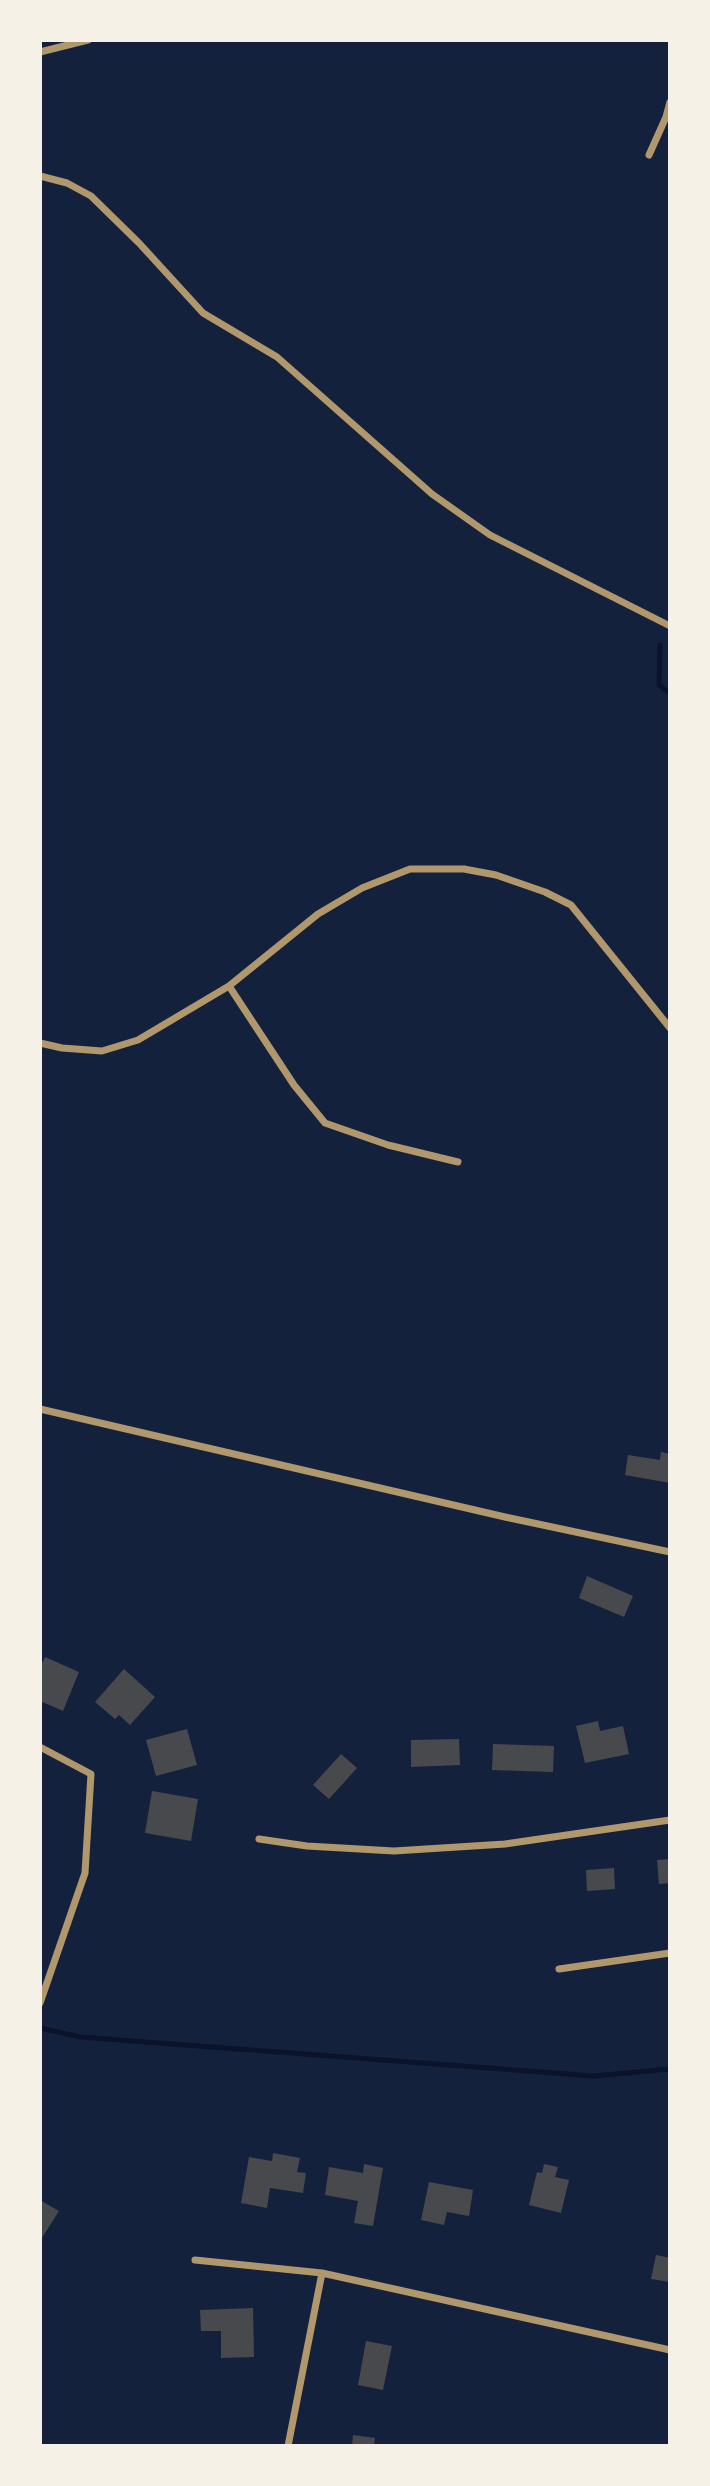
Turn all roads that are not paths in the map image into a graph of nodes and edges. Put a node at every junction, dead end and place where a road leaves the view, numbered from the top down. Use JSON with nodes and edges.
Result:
{"nodes":[{"id":1,"x":88,"y":40,"type":"edge"},
{"id":2,"x":40,"y":52,"type":"edge"},
{"id":3,"x":670,"y":102,"type":"edge"},
{"id":4,"x":649,"y":155,"type":"dead end"},
{"id":5,"x":40,"y":176,"type":"edge"},
{"id":6,"x":670,"y":625,"type":"edge"},
{"id":7,"x":229,"y":986,"type":"junction"},
{"id":8,"x":670,"y":1028,"type":"edge"},
{"id":9,"x":40,"y":1043,"type":"edge"},
{"id":10,"x":458,"y":1162,"type":"dead end"},
{"id":11,"x":40,"y":1409,"type":"edge"},
{"id":12,"x":670,"y":1552,"type":"edge"},
{"id":13,"x":40,"y":1747,"type":"edge"},
{"id":14,"x":670,"y":1820,"type":"edge"},
{"id":15,"x":259,"y":1839,"type":"dead end"},
{"id":16,"x":670,"y":1953,"type":"edge"},
{"id":17,"x":559,"y":1969,"type":"dead end"},
{"id":18,"x":40,"y":2003,"type":"edge"},
{"id":19,"x":195,"y":2260,"type":"dead end"},
{"id":20,"x":322,"y":2273,"type":"junction"},
{"id":21,"x":670,"y":2350,"type":"edge"},
{"id":22,"x":288,"y":2446,"type":"edge"}],
"edges":[{"from":1,"to":2,"type":"street"},
{"from":3,"to":4,"type":"street"},
{"from":5,"to":6,"type":"street"},
{"from":7,"to":8,"type":"street"},
{"from":7,"to":9,"type":"street"},
{"from":7,"to":10,"type":"street"},
{"from":11,"to":12,"type":"street"},
{"from":13,"to":18,"type":"street"},
{"from":14,"to":15,"type":"street"},
{"from":16,"to":17,"type":"street"},
{"from":19,"to":20,"type":"street"},
{"from":20,"to":21,"type":"street"},
{"from":20,"to":22,"type":"street"}]}
